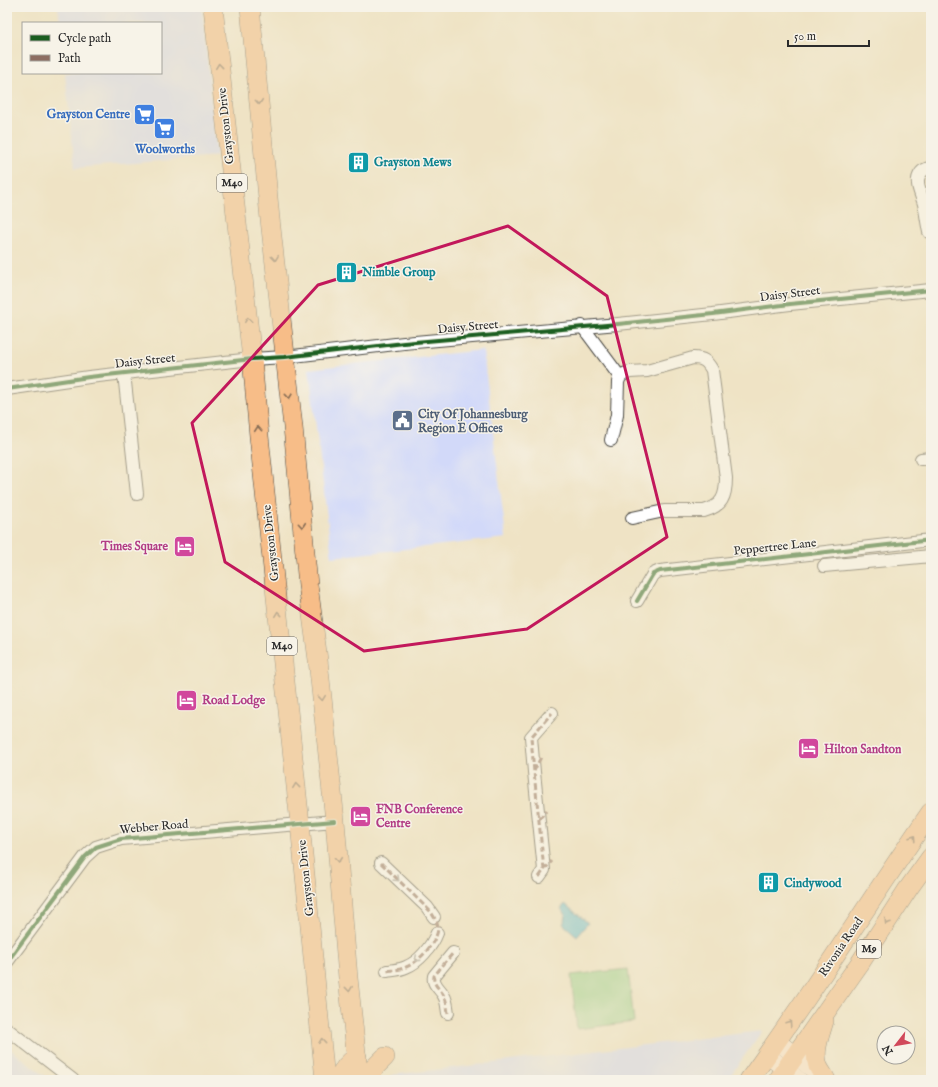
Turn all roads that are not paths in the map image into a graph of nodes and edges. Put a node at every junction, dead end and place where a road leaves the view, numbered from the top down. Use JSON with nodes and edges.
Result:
{"nodes":[{"id":1,"x":213,"y":7,"type":"edge"},
{"id":2,"x":250,"y":7,"type":"edge"},
{"id":3,"x":931,"y":168,"type":"edge"},
{"id":4,"x":929,"y":232,"type":"dead end"},
{"id":5,"x":931,"y":290,"type":"edge"},
{"id":6,"x":582,"y":326,"type":"junction"},
{"id":7,"x":285,"y":357,"type":"junction"},
{"id":8,"x":252,"y":359,"type":"junction"},
{"id":9,"x":124,"y":374,"type":"junction"},
{"id":10,"x":620,"y":377,"type":"junction"},
{"id":11,"x":7,"y":389,"type":"edge"},
{"id":12,"x":611,"y":440,"type":"dead end"},
{"id":13,"x":137,"y":494,"type":"dead end"},
{"id":14,"x":632,"y":518,"type":"dead end"},
{"id":15,"x":931,"y":540,"type":"edge"},
{"id":16,"x":931,"y":556,"type":"edge"},
{"id":17,"x":824,"y":566,"type":"dead end"},
{"id":18,"x":637,"y":601,"type":"dead end"},
{"id":19,"x":552,"y":713,"type":"dead end"},
{"id":20,"x":541,"y":757,"type":"dead end"},
{"id":21,"x":534,"y":772,"type":"junction"},
{"id":22,"x":547,"y":810,"type":"dead end"},
{"id":23,"x":931,"y":812,"type":"edge"},
{"id":24,"x":539,"y":820,"type":"junction"},
{"id":25,"x":335,"y":821,"type":"junction"},
{"id":26,"x":300,"y":824,"type":"junction"},
{"id":27,"x":931,"y":857,"type":"edge"},
{"id":28,"x":381,"y":863,"type":"dead end"},
{"id":29,"x":895,"y":865,"type":"junction"},
{"id":30,"x":545,"y":870,"type":"dead end"},
{"id":31,"x":916,"y":879,"type":"junction"},
{"id":32,"x":434,"y":917,"type":"dead end"},
{"id":33,"x":438,"y":933,"type":"dead end"},
{"id":34,"x":454,"y":953,"type":"dead end"},
{"id":35,"x":7,"y":962,"type":"edge"},
{"id":36,"x":387,"y":971,"type":"dead end"},
{"id":37,"x":828,"y":1008,"type":"junction"},
{"id":38,"x":448,"y":1013,"type":"dead end"},
{"id":39,"x":7,"y":1029,"type":"edge"},
{"id":40,"x":772,"y":1048,"type":"junction"},
{"id":41,"x":385,"y":1057,"type":"dead end"},
{"id":42,"x":357,"y":1058,"type":"junction"},
{"id":43,"x":789,"y":1071,"type":"edge"},
{"id":44,"x":72,"y":1080,"type":"edge"},
{"id":45,"x":325,"y":1080,"type":"edge"},
{"id":46,"x":338,"y":1080,"type":"edge"},
{"id":47,"x":360,"y":1080,"type":"edge"},
{"id":48,"x":369,"y":1080,"type":"edge"},
{"id":49,"x":749,"y":1080,"type":"edge"},
{"id":50,"x":826,"y":1080,"type":"edge"}],
"edges":[{"from":8,"to":1,"type":"main road","name":"Grayston Drive","number":"M40","one_way":true},
{"from":2,"to":7,"type":"main road","number":"M40","one_way":true},
{"from":3,"to":4,"type":"street"},
{"from":5,"to":6,"type":"street","name":"Daisy Street"},
{"from":6,"to":7,"type":"street","name":"Daisy Street"},
{"from":6,"to":10,"type":"street"},
{"from":7,"to":8,"type":"street","name":"Daisy Street"},
{"from":7,"to":25,"type":"main road","number":"M40","one_way":true},
{"from":8,"to":9,"type":"street","name":"Daisy Street"},
{"from":26,"to":8,"type":"main road","name":"Grayston Drive","number":"M40","one_way":true},
{"from":9,"to":11,"type":"street","name":"Daisy Street"},
{"from":9,"to":13,"type":"street"},
{"from":10,"to":12,"type":"street"},
{"from":10,"to":14,"type":"street"},
{"from":15,"to":18,"type":"street","name":"Peppertree Lane"},
{"from":16,"to":17,"type":"street"},
{"from":19,"to":21,"type":"street"},
{"from":20,"to":21,"type":"street"},
{"from":21,"to":24,"type":"street"},
{"from":22,"to":24,"type":"street"},
{"from":29,"to":23,"type":"main road","name":"Rivonia Road","number":"M9","one_way":true},
{"from":24,"to":30,"type":"street"},
{"from":25,"to":26,"type":"street","name":"Webber Road"},
{"from":25,"to":42,"type":"main road","number":"M40","one_way":true},
{"from":26,"to":35,"type":"street","name":"Webber Road"},
{"from":45,"to":26,"type":"main road","name":"Grayston Drive","number":"M40","one_way":true},
{"from":27,"to":31,"type":"main road","name":"Rivonia Road","number":"M9"},
{"from":28,"to":32,"type":"street","one_way":true},
{"from":29,"to":31,"type":"main road"},
{"from":40,"to":29,"type":"main road","name":"Rivonia Road","number":"M9","one_way":true},
{"from":31,"to":37,"type":"main road","name":"Rivonia Road","number":"M9","one_way":true},
{"from":33,"to":36,"type":"street","one_way":true},
{"from":34,"to":38,"type":"street"},
{"from":37,"to":43,"type":"main road","name":"Rivonia Road","number":"M9"},
{"from":37,"to":50,"type":"main road"},
{"from":39,"to":44,"type":"street"},
{"from":40,"to":43,"type":"street"},
{"from":40,"to":49,"type":"main road","name":"Rivonia Road","number":"M9"},
{"from":41,"to":48,"type":"main road"},
{"from":42,"to":46,"type":"main road"},
{"from":42,"to":47,"type":"main road","number":"M40"},
{"from":43,"to":50,"type":"street"}]}
